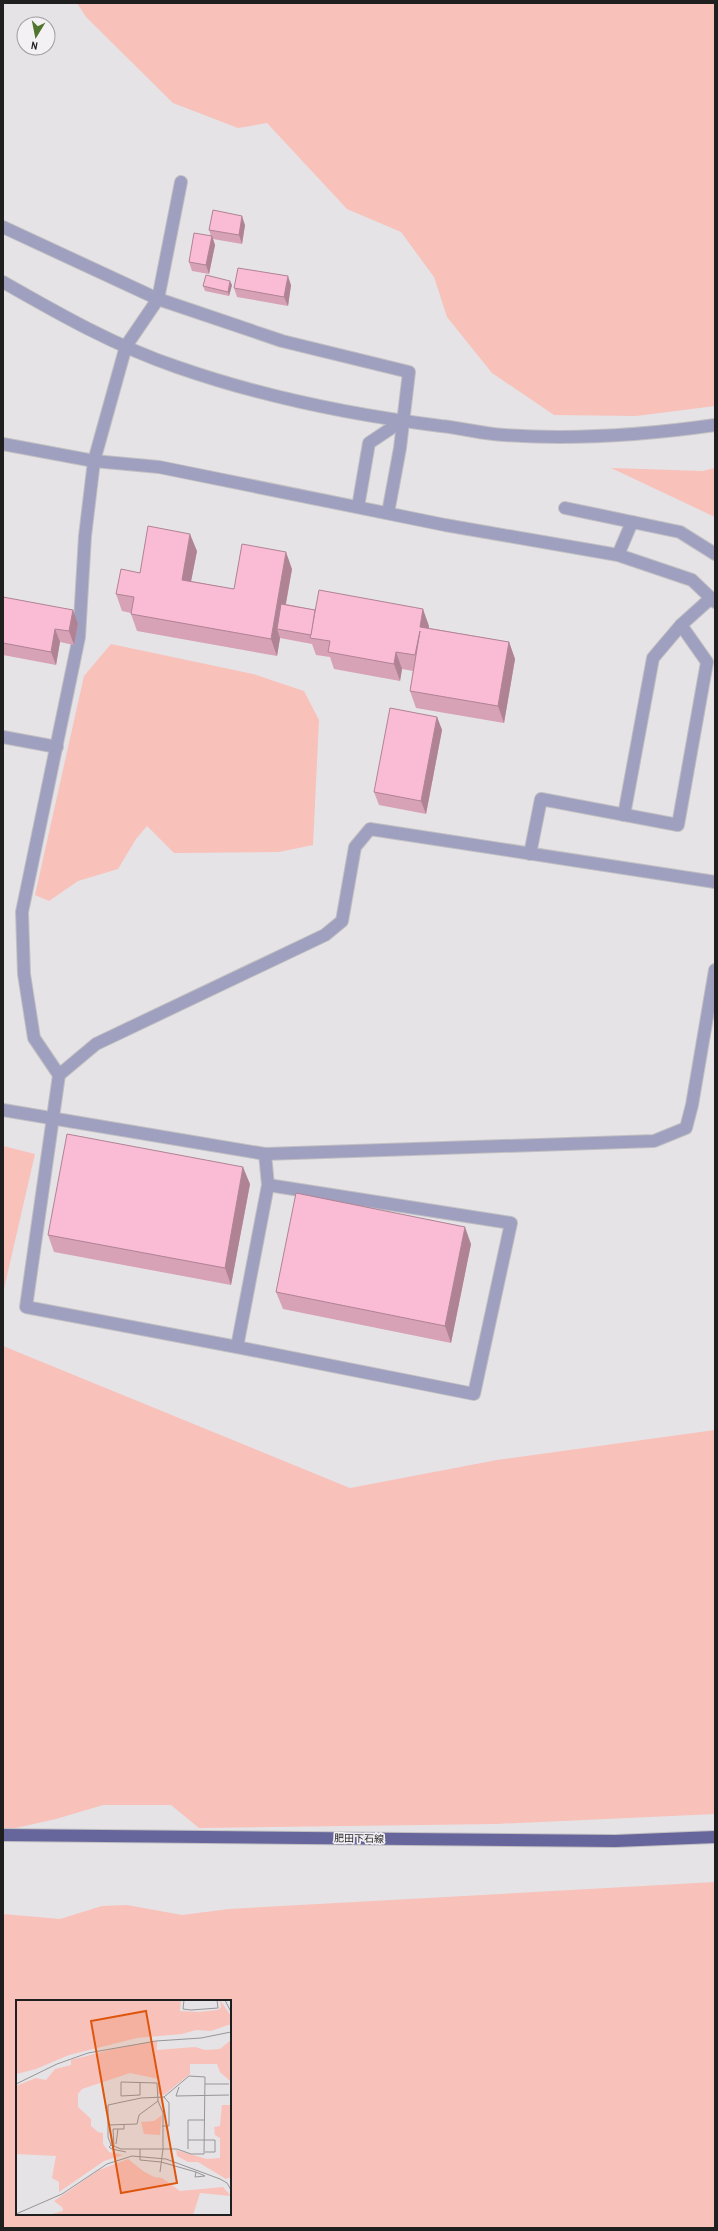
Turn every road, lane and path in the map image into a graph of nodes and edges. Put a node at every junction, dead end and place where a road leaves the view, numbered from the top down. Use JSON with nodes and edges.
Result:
{"nodes":[{"id":1,"x":181,"y":182,"type":"dead end"},
{"id":2,"x":3,"y":227,"type":"edge"},
{"id":3,"x":3,"y":282,"type":"edge"},
{"id":4,"x":158,"y":299,"type":"junction"},
{"id":5,"x":126,"y":346,"type":"junction"},
{"id":6,"x":402,"y":421,"type":"junction"},
{"id":7,"x":715,"y":425,"type":"edge"},
{"id":8,"x":3,"y":444,"type":"edge"},
{"id":9,"x":94,"y":461,"type":"junction"},
{"id":10,"x":358,"y":507,"type":"junction"},
{"id":11,"x":565,"y":508,"type":"dead end"},
{"id":12,"x":388,"y":513,"type":"junction"},
{"id":13,"x":632,"y":522,"type":"junction"},
{"id":14,"x":715,"y":554,"type":"edge"},
{"id":15,"x":618,"y":555,"type":"junction"},
{"id":16,"x":713,"y":600,"type":"edge"},
{"id":17,"x":681,"y":625,"type":"junction"},
{"id":18,"x":3,"y":737,"type":"edge"},
{"id":19,"x":57,"y":747,"type":"junction"},
{"id":20,"x":624,"y":815,"type":"junction"},
{"id":21,"x":530,"y":854,"type":"junction"},
{"id":22,"x":715,"y":882,"type":"edge"},
{"id":23,"x":715,"y":970,"type":"edge"},
{"id":24,"x":59,"y":1075,"type":"junction"},
{"id":25,"x":3,"y":1110,"type":"edge"},
{"id":26,"x":53,"y":1118,"type":"junction"},
{"id":27,"x":265,"y":1154,"type":"junction"},
{"id":28,"x":268,"y":1185,"type":"junction"},
{"id":29,"x":237,"y":1347,"type":"junction"},
{"id":30,"x":3,"y":1835,"type":"edge"},
{"id":31,"x":715,"y":1837,"type":"edge"}],
"edges":[{"from":1,"to":4,"type":"street"},
{"from":2,"to":4,"type":"street"},
{"from":3,"to":5,"type":"street"},
{"from":4,"to":5,"type":"street"},
{"from":4,"to":6,"type":"street"},
{"from":5,"to":6,"type":"street"},
{"from":5,"to":9,"type":"street"},
{"from":6,"to":7,"type":"street"},
{"from":6,"to":10,"type":"street"},
{"from":6,"to":12,"type":"street"},
{"from":8,"to":9,"type":"street"},
{"from":9,"to":10,"type":"street"},
{"from":9,"to":19,"type":"street"},
{"from":10,"to":12,"type":"street"},
{"from":11,"to":13,"type":"street"},
{"from":12,"to":15,"type":"street"},
{"from":13,"to":14,"type":"street"},
{"from":13,"to":15,"type":"street"},
{"from":15,"to":16,"type":"street"},
{"from":16,"to":17,"type":"street"},
{"from":17,"to":20,"type":"street"},
{"from":17,"to":20,"type":"street"},
{"from":18,"to":19,"type":"street"},
{"from":19,"to":24,"type":"street"},
{"from":20,"to":21,"type":"street"},
{"from":21,"to":22,"type":"street"},
{"from":21,"to":24,"type":"street"},
{"from":23,"to":27,"type":"street"},
{"from":24,"to":26,"type":"street"},
{"from":25,"to":26,"type":"street"},
{"from":26,"to":27,"type":"street"},
{"from":26,"to":29,"type":"street"},
{"from":27,"to":28,"type":"street"},
{"from":28,"to":29,"type":"street"},
{"from":28,"to":29,"type":"street"},
{"from":30,"to":31,"type":"main road","name":"肥田下石線"}]}
